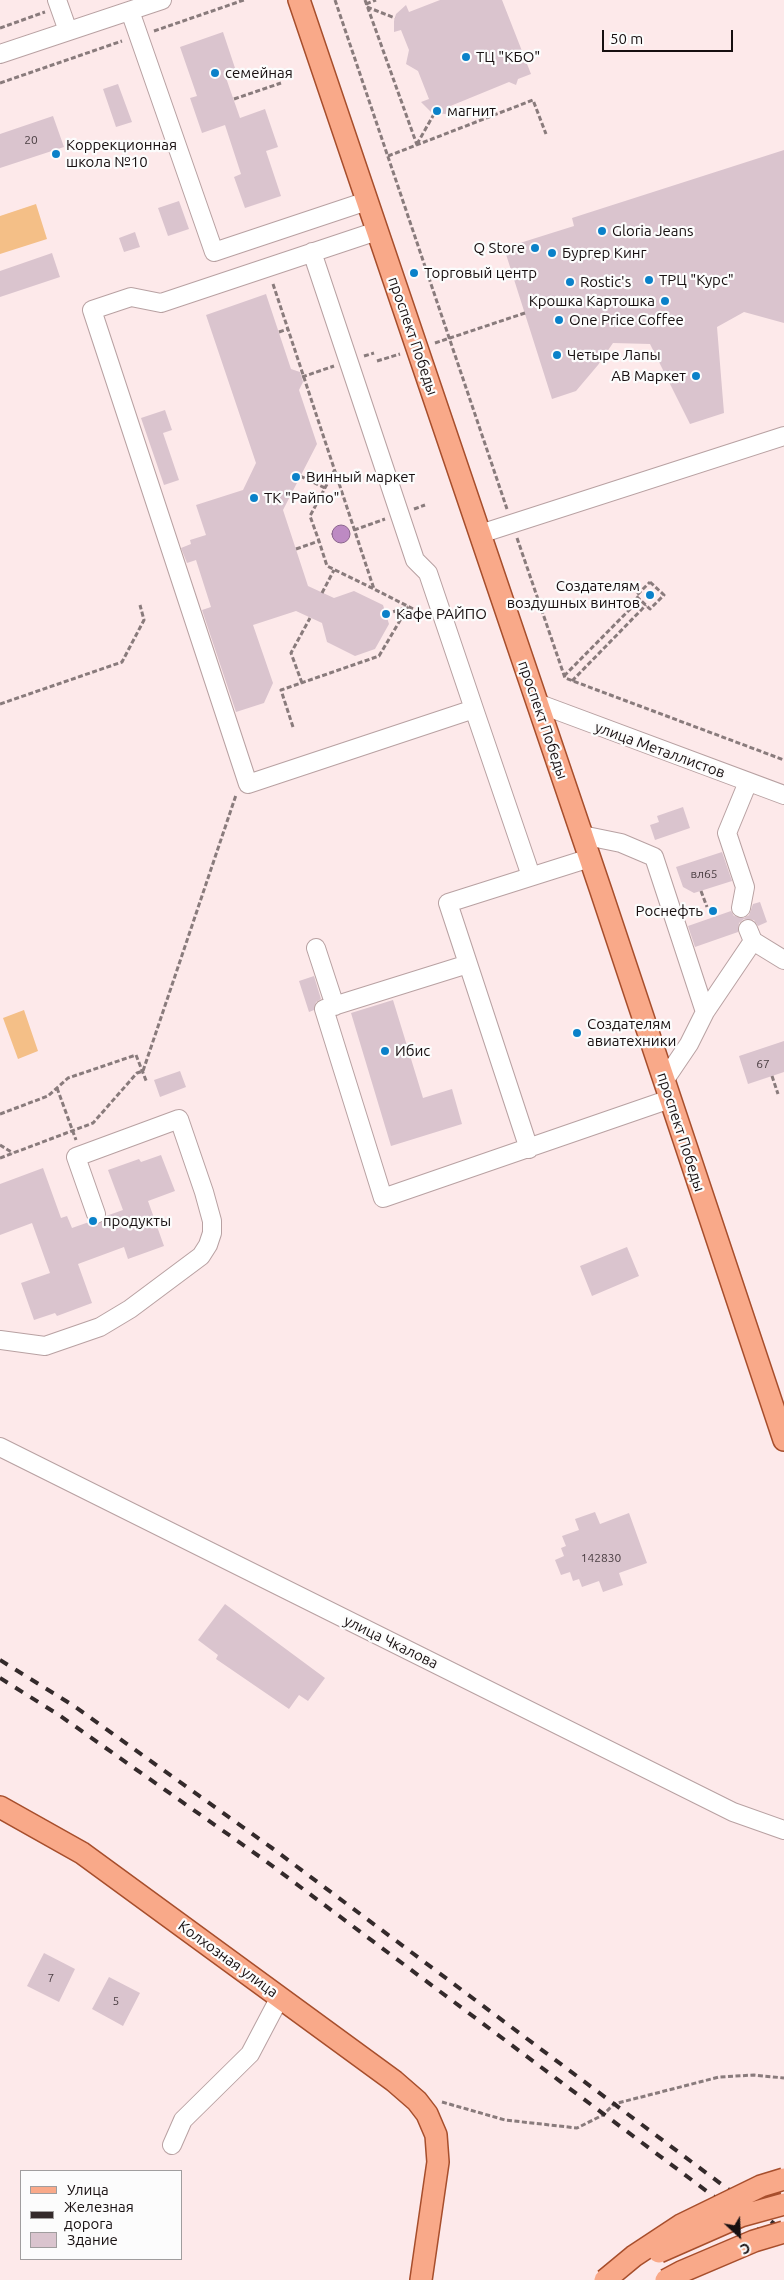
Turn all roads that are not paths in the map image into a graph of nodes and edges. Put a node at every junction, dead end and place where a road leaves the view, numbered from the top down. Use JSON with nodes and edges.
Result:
{"nodes":[{"id":1,"x":162,"y":0,"type":"edge"},
{"id":2,"x":299,"y":0,"type":"edge"},
{"id":3,"x":58,"y":4,"type":"edge"},
{"id":4,"x":130,"y":11,"type":"junction"},
{"id":5,"x":68,"y":31,"type":"junction"},
{"id":6,"x":0,"y":54,"type":"edge"},
{"id":7,"x":367,"y":201,"type":"junction"},
{"id":8,"x":377,"y":231,"type":"junction"},
{"id":9,"x":312,"y":252,"type":"junction"},
{"id":10,"x":784,"y":436,"type":"edge"},
{"id":11,"x":480,"y":534,"type":"junction"},
{"id":12,"x":537,"y":703,"type":"junction"},
{"id":13,"x":474,"y":709,"type":"junction"},
{"id":14,"x":748,"y":782,"type":"junction"},
{"id":15,"x":784,"y":795,"type":"edge"},
{"id":16,"x":582,"y":835,"type":"junction"},
{"id":17,"x":590,"y":858,"type":"junction"},
{"id":18,"x":531,"y":876,"type":"junction"},
{"id":19,"x":741,"y":908,"type":"dead end"},
{"id":20,"x":316,"y":948,"type":"dead end"},
{"id":21,"x":784,"y":960,"type":"edge"},
{"id":22,"x":468,"y":964,"type":"junction"},
{"id":23,"x":335,"y":1006,"type":"junction"},
{"id":24,"x":705,"y":1012,"type":"junction"},
{"id":25,"x":667,"y":1090,"type":"junction"},
{"id":26,"x":528,"y":1148,"type":"junction"},
{"id":27,"x":96,"y":1214,"type":"dead end"},
{"id":28,"x":0,"y":1340,"type":"edge"},
{"id":29,"x":784,"y":1440,"type":"edge"},
{"id":30,"x":0,"y":1447,"type":"edge"},
{"id":31,"x":0,"y":1807,"type":"edge"},
{"id":32,"x":784,"y":1830,"type":"edge"},
{"id":33,"x":280,"y":1997,"type":"junction"},
{"id":34,"x":172,"y":2145,"type":"dead end"},
{"id":35,"x":784,"y":2179,"type":"edge"},
{"id":36,"x":784,"y":2204,"type":"edge"},
{"id":37,"x":784,"y":2232,"type":"edge"},
{"id":38,"x":421,"y":2280,"type":"edge"},
{"id":39,"x":605,"y":2280,"type":"edge"},
{"id":40,"x":610,"y":2280,"type":"edge"},
{"id":41,"x":666,"y":2280,"type":"edge"}],
"edges":[{"from":1,"to":4,"type":"street"},
{"from":2,"to":7,"type":"main road","name":"проспект Победы"},
{"from":3,"to":5,"type":"street"},
{"from":4,"to":5,"type":"street"},
{"from":4,"to":7,"type":"street"},
{"from":5,"to":6,"type":"street"},
{"from":7,"to":8,"type":"main road","name":"проспект Победы"},
{"from":8,"to":9,"type":"street"},
{"from":8,"to":11,"type":"main road","name":"проспект Победы"},
{"from":9,"to":13,"type":"street"},
{"from":9,"to":13,"type":"street"},
{"from":10,"to":11,"type":"street"},
{"from":11,"to":12,"type":"main road","name":"проспект Победы"},
{"from":12,"to":14,"type":"street","name":"улица Металлистов"},
{"from":12,"to":16,"type":"main road","name":"проспект Победы"},
{"from":13,"to":18,"type":"street"},
{"from":14,"to":15,"type":"street","name":"улица Металлистов"},
{"from":14,"to":19,"type":"street"},
{"from":16,"to":17,"type":"main road","name":"проспект Победы"},
{"from":16,"to":24,"type":"street"},
{"from":17,"to":18,"type":"street"},
{"from":17,"to":25,"type":"main road","name":"проспект Победы"},
{"from":18,"to":22,"type":"street"},
{"from":20,"to":23,"type":"street"},
{"from":21,"to":24,"type":"street"},
{"from":22,"to":23,"type":"street"},
{"from":22,"to":26,"type":"street"},
{"from":23,"to":26,"type":"street"},
{"from":24,"to":25,"type":"street"},
{"from":25,"to":26,"type":"street"},
{"from":25,"to":29,"type":"main road","name":"проспект Победы"},
{"from":27,"to":28,"type":"street"},
{"from":30,"to":32,"type":"street","name":"улица Чкалова"},
{"from":31,"to":33,"type":"main road","name":"Колхозная улица"},
{"from":33,"to":34,"type":"street"},
{"from":33,"to":38,"type":"main road","name":"Колхозная улица"},
{"from":35,"to":39,"type":"main road","bridge":true},
{"from":36,"to":40,"type":"main road","bridge":true},
{"from":37,"to":41,"type":"main road","bridge":true}]}
